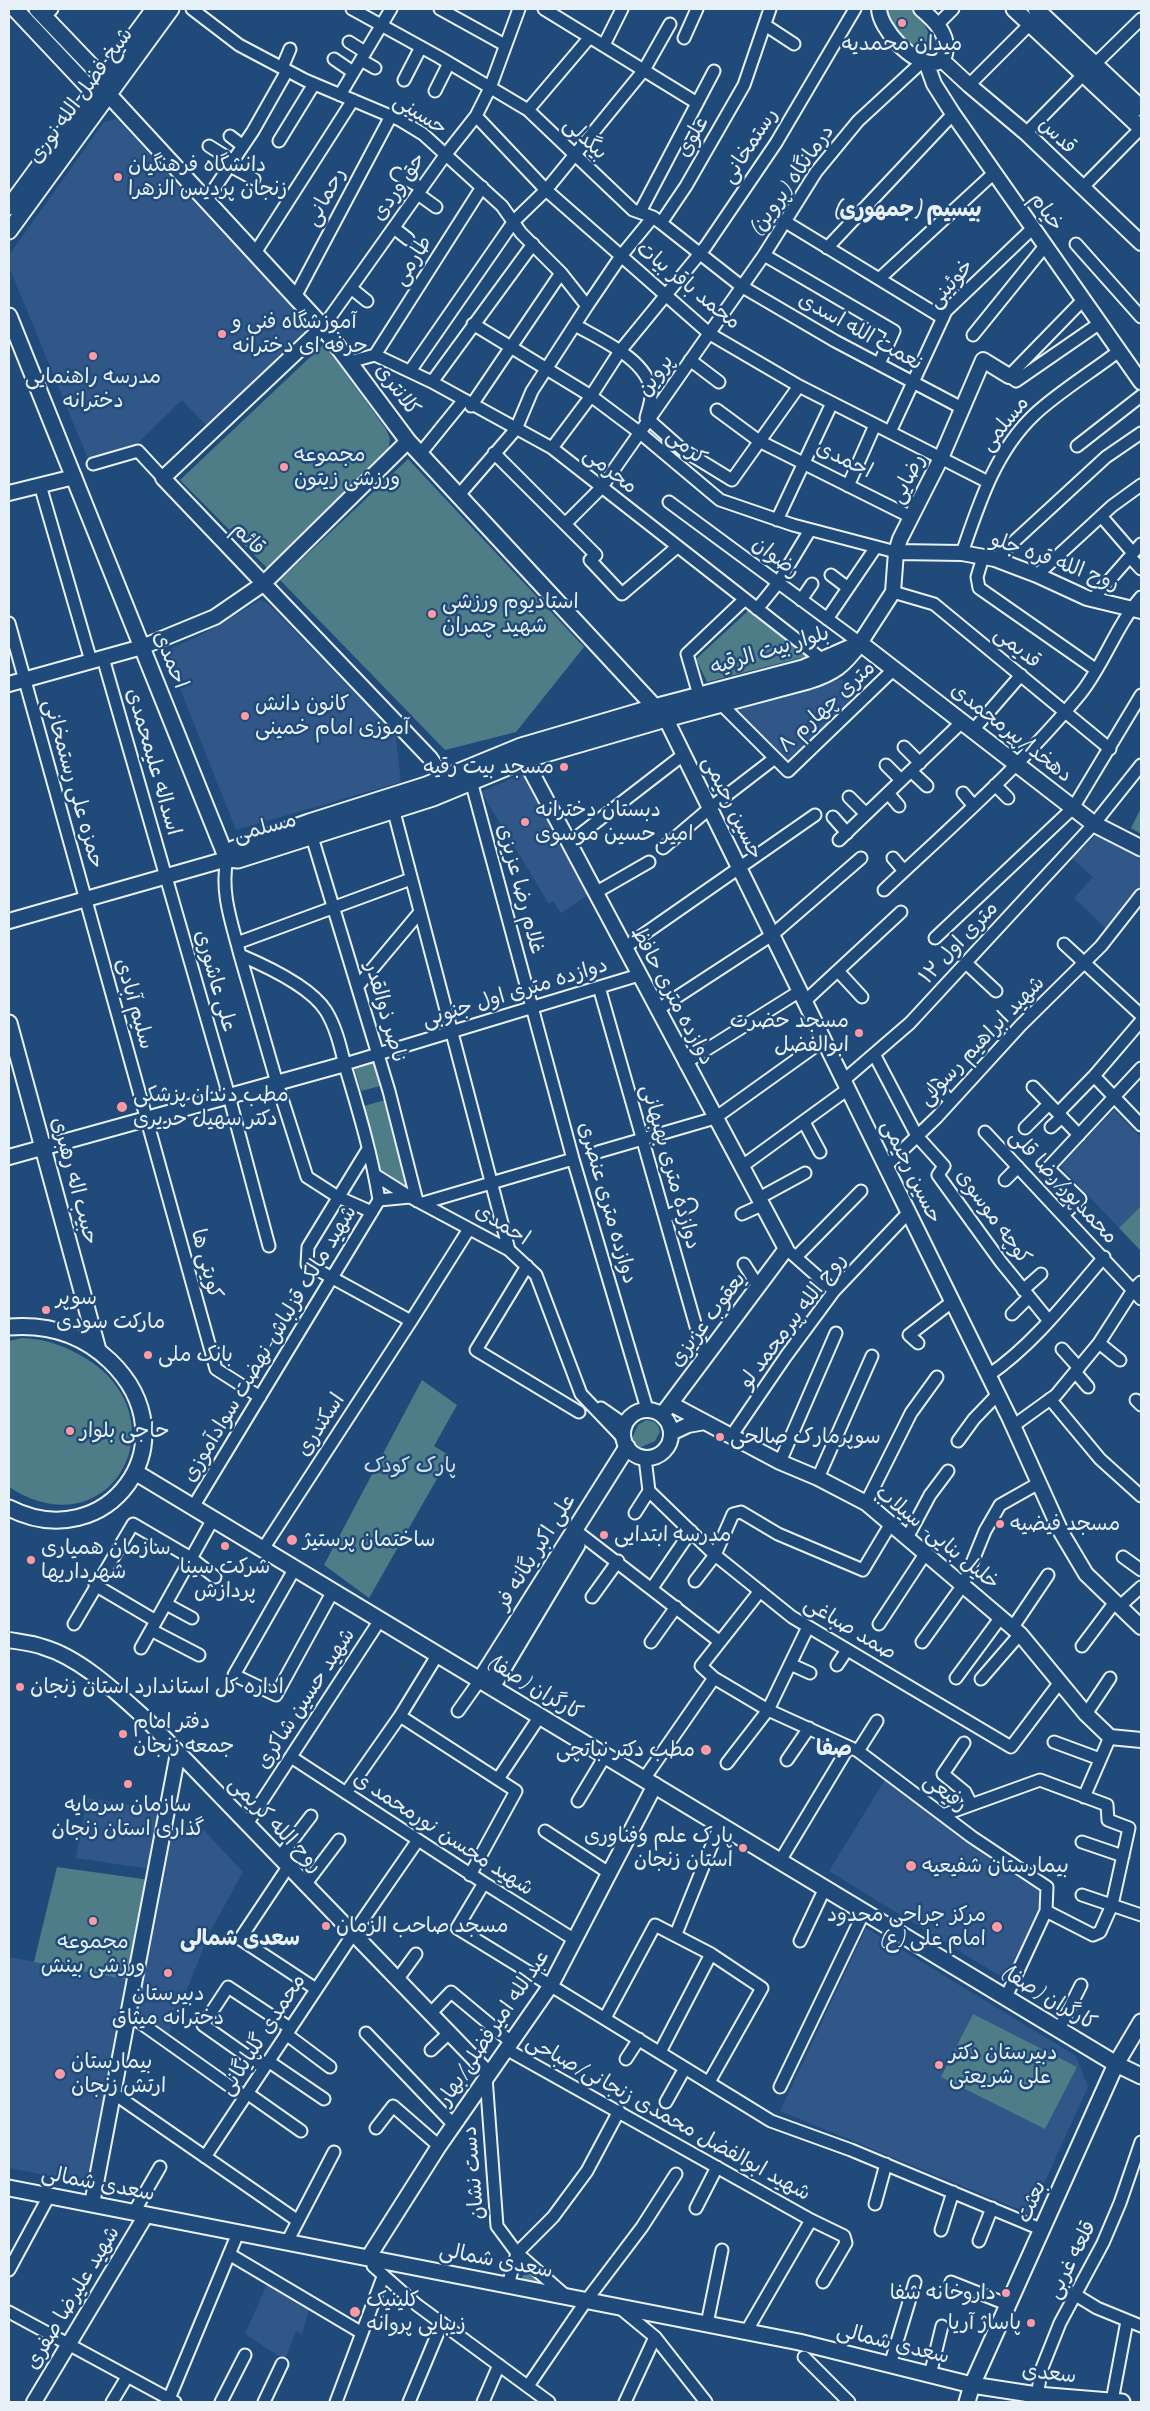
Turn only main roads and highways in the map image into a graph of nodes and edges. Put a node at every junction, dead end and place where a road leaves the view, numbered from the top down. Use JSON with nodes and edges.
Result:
{"nodes":[{"id":1,"x":16,"y":9,"type":"edge"},
{"id":2,"x":154,"y":9,"type":"edge"},
{"id":3,"x":171,"y":9,"type":"edge"},
{"id":4,"x":1014,"y":9,"type":"edge"},
{"id":5,"x":45,"y":11,"type":"edge"},
{"id":6,"x":1038,"y":14,"type":"edge"},
{"id":7,"x":1089,"y":69,"type":"junction"},
{"id":8,"x":104,"y":79,"type":"junction"},
{"id":9,"x":101,"y":94,"type":"junction"},
{"id":10,"x":1141,"y":108,"type":"edge"},
{"id":11,"x":1141,"y":128,"type":"edge"},
{"id":12,"x":9,"y":207,"type":"edge"},
{"id":13,"x":9,"y":231,"type":"edge"},
{"id":14,"x":9,"y":316,"type":"edge"},
{"id":15,"x":860,"y":643,"type":"junction"},
{"id":16,"x":654,"y":706,"type":"junction"},
{"id":17,"x":666,"y":719,"type":"junction"},
{"id":18,"x":448,"y":784,"type":"junction"},
{"id":19,"x":1141,"y":848,"type":"edge"},
{"id":20,"x":227,"y":859,"type":"junction"},
{"id":21,"x":9,"y":1023,"type":"edge"},
{"id":22,"x":9,"y":1327,"type":"edge"},
{"id":23,"x":98,"y":1350,"type":"junction"},
{"id":24,"x":632,"y":1450,"type":"road end"},
{"id":25,"x":135,"y":1472,"type":"junction"},
{"id":26,"x":12,"y":1512,"type":"edge"},
{"id":27,"x":486,"y":1684,"type":"junction"},
{"id":28,"x":1141,"y":2022,"type":"edge"},
{"id":29,"x":1116,"y":2064,"type":"junction"},
{"id":30,"x":1141,"y":2076,"type":"edge"},
{"id":31,"x":9,"y":2188,"type":"edge"},
{"id":32,"x":972,"y":2385,"type":"junction"},
{"id":33,"x":1033,"y":2399,"type":"edge"},
{"id":34,"x":967,"y":2402,"type":"edge"},
{"id":35,"x":1117,"y":2402,"type":"edge"}],
"edges":[{"from":1,"to":9,"type":"main road","name":"کلانتری"},
{"from":2,"to":8,"type":"main road","name":"شیخ فضل الله نوری"},
{"from":3,"to":9,"type":"main road","name":"شیخ فضل الله نوری"},
{"from":4,"to":6,"type":"main road"},
{"from":5,"to":8,"type":"main road"},
{"from":6,"to":7,"type":"main road"},
{"from":7,"to":10,"type":"main road"},
{"from":7,"to":11,"type":"main road"},
{"from":8,"to":9,"type":"main road","name":"شیخ فضل الله نوری"},
{"from":9,"to":12,"type":"main road","name":"شیخ فضل الله نوری"},
{"from":9,"to":13,"type":"main road","name":"شیخ فضل الله نوری"},
{"from":9,"to":16,"type":"main road","name":"کلانتری"},
{"from":14,"to":20,"type":"main road","name":"احمدی"},
{"from":15,"to":16,"type":"main road","name":"بلوار بیت الرقیه"},
{"from":15,"to":17,"type":"main road","name":"بلوار بیت الرقیه"},
{"from":15,"to":19,"type":"main road","name":"دهخدا/پیرمحمدی"},
{"from":16,"to":17,"type":"main road","name":"کلانتری"},
{"from":16,"to":18,"type":"main road","name":"بلوار بیت الرقیه"},
{"from":17,"to":18,"type":"main road","name":"بلوار بیت الرقیه"},
{"from":18,"to":20,"type":"main road","name":"مسلمی"},
{"from":18,"to":20,"type":"main road","name":"مسلمی"},
{"from":21,"to":23,"type":"main road","name":"حبیب اله رهبری"},
{"from":22,"to":23,"type":"main road"},
{"from":23,"to":25,"type":"main road"},
{"from":24,"to":27,"type":"main road","name":"علی اکبر یگانه فر"},
{"from":25,"to":26,"type":"main road"},
{"from":25,"to":27,"type":"main road","name":"کارگران (صفا)"},
{"from":27,"to":29,"type":"main road","name":"کارگران (صفا)"},
{"from":28,"to":29,"type":"main road","name":"بعثت"},
{"from":29,"to":30,"type":"main road","name":"کارگران (صفا)"},
{"from":29,"to":32,"type":"main road","name":"بعثت"},
{"from":31,"to":32,"type":"main road","name":"سعدی شمالی"},
{"from":32,"to":33,"type":"main road","name":"سعدی"},
{"from":32,"to":34,"type":"main road","name":"بعثت"},
{"from":33,"to":35,"type":"main road","name":"سعدی"}]}
